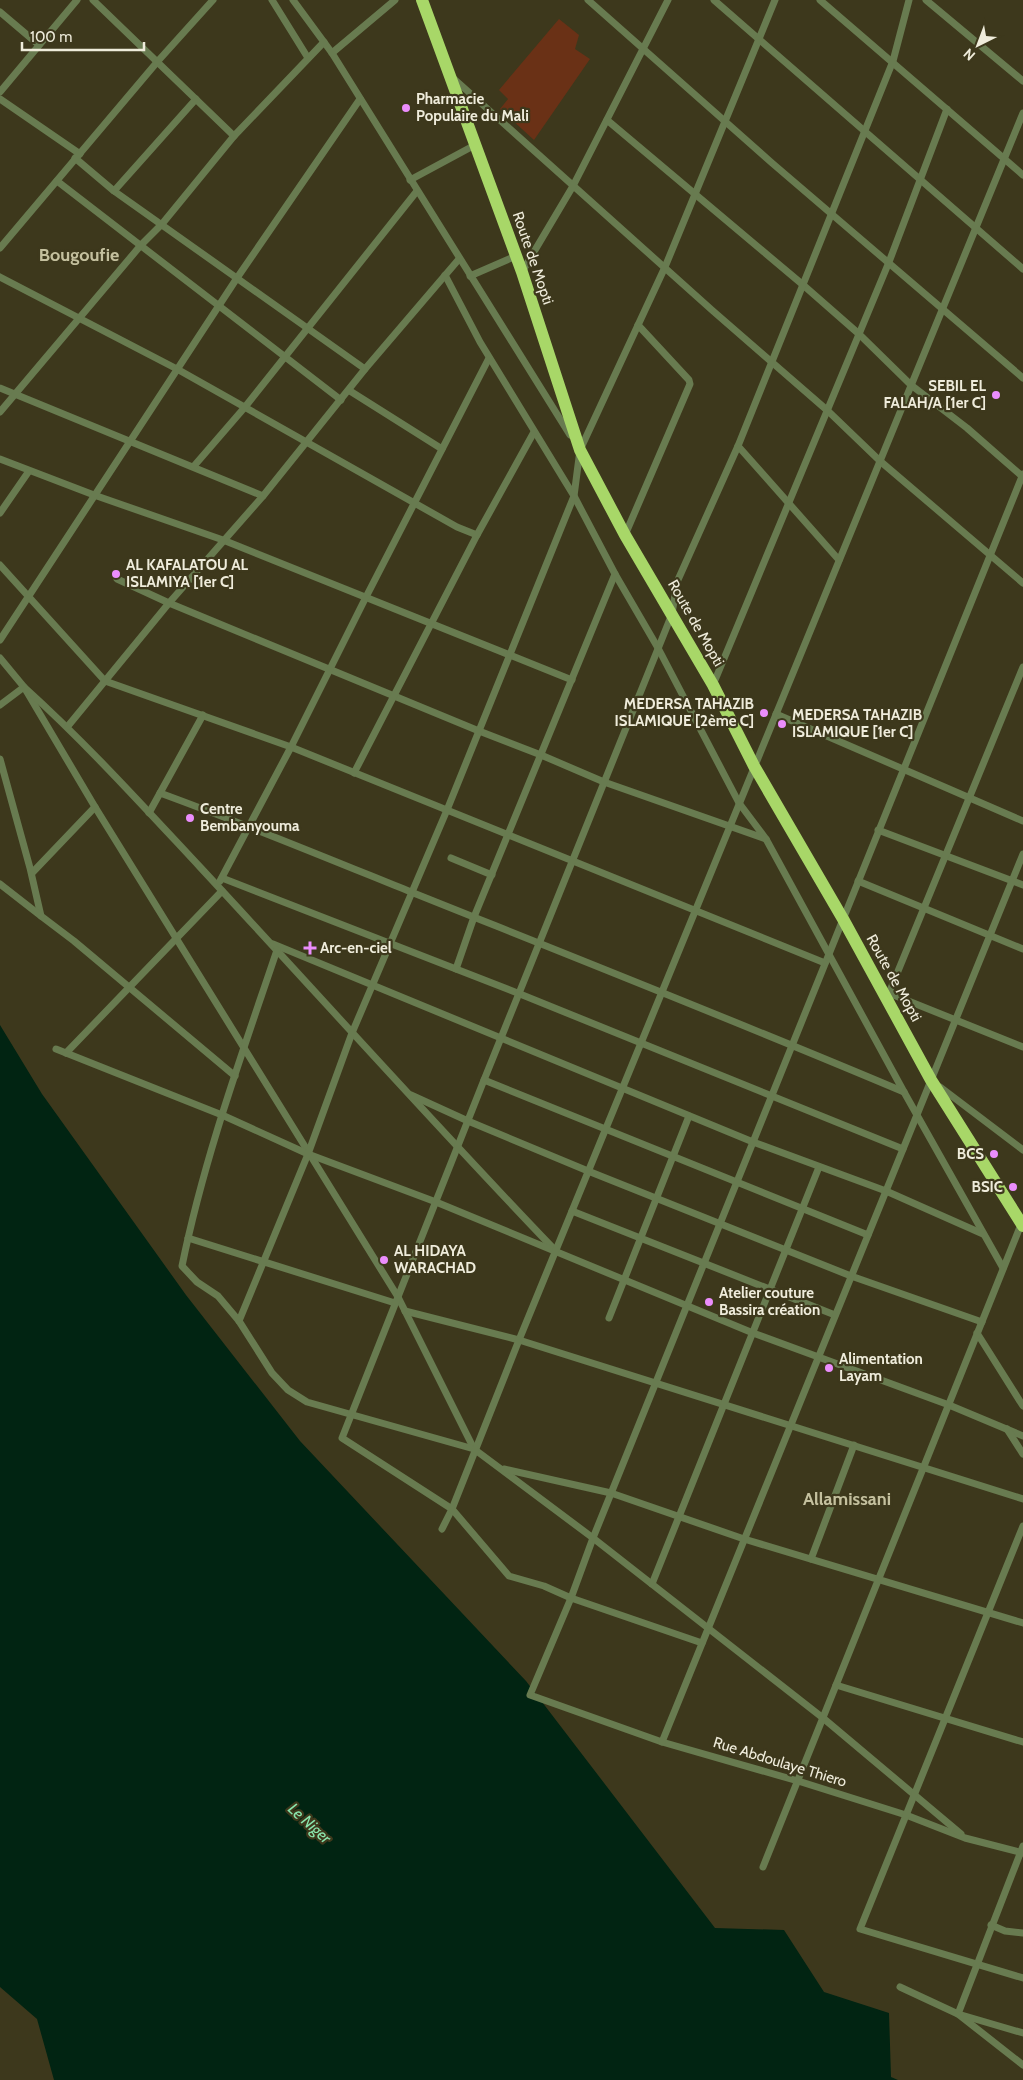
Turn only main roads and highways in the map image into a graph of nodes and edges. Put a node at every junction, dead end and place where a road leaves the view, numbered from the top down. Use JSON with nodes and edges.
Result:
{"nodes":[{"id":1,"x":422,"y":0,"type":"edge"},
{"id":2,"x":1022,"y":1223,"type":"edge"}],
"edges":[{"from":1,"to":2,"type":"highway","name":"Route de Mopti"}]}
